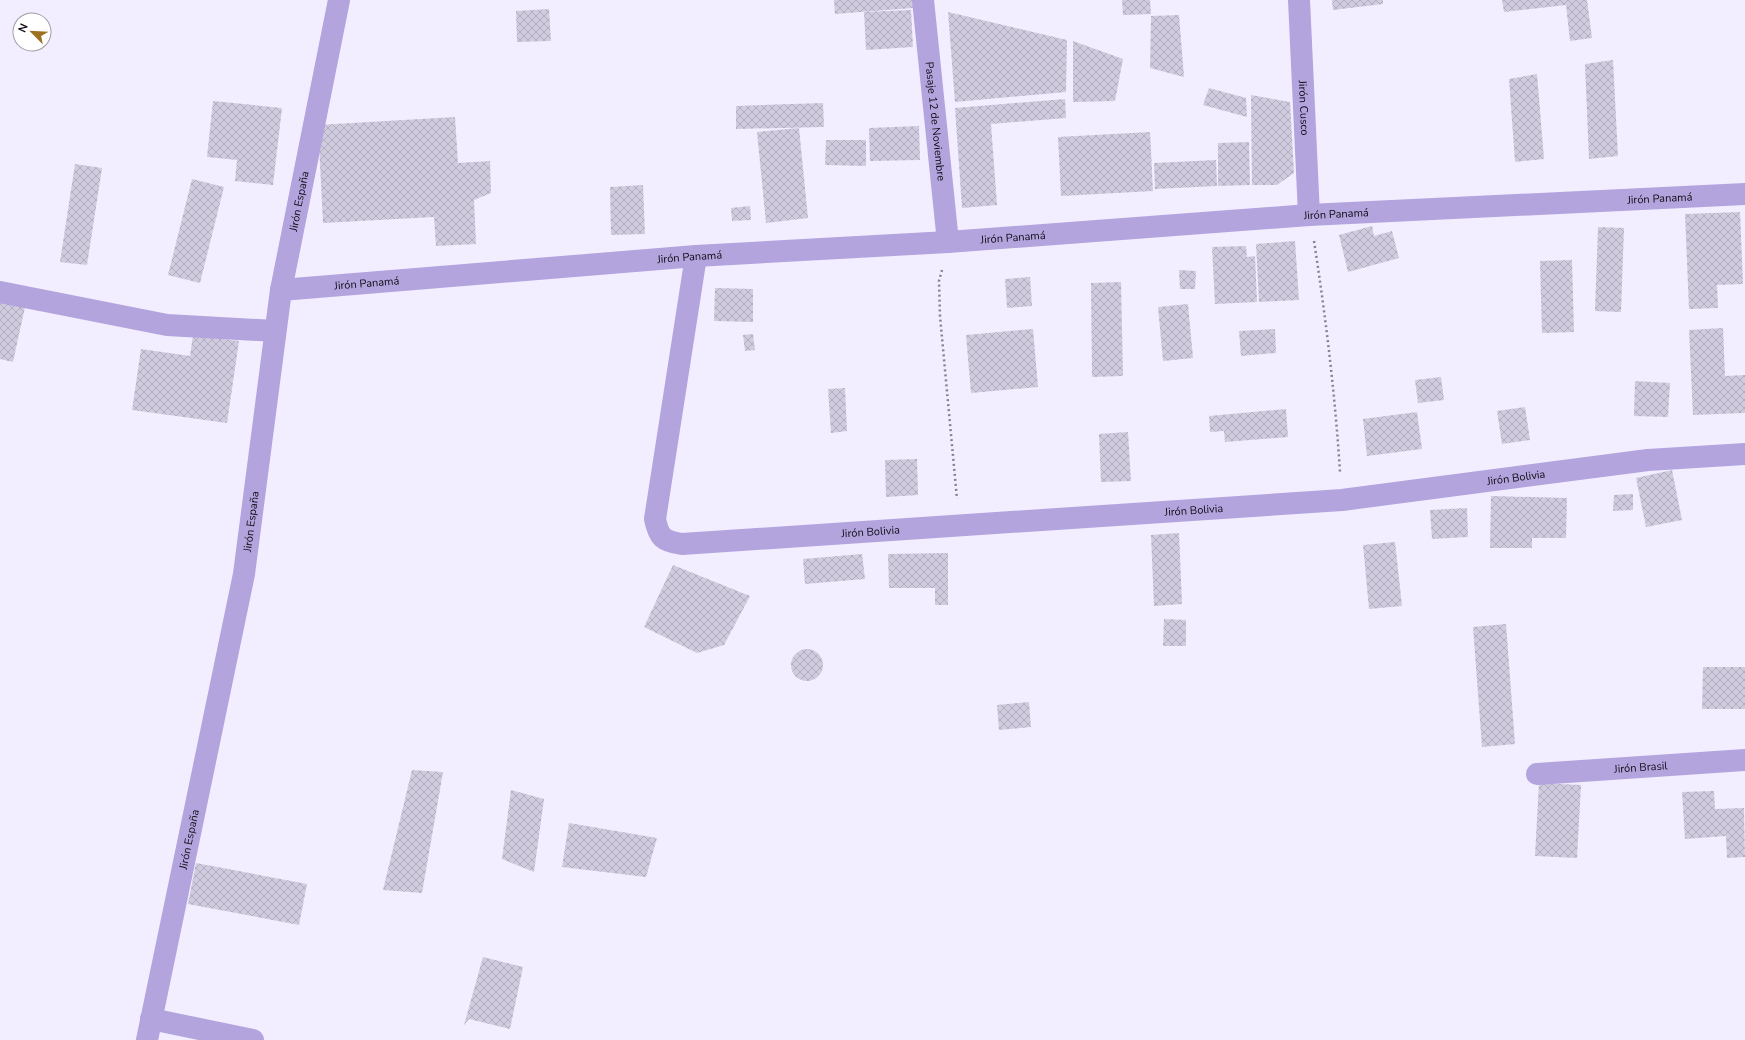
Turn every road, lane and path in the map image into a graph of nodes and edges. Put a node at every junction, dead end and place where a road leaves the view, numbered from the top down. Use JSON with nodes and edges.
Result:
{"nodes":[{"id":1,"x":339,"y":0,"type":"edge"},
{"id":2,"x":924,"y":0,"type":"edge"},
{"id":3,"x":1299,"y":0,"type":"edge"},
{"id":4,"x":1745,"y":194,"type":"edge"},
{"id":5,"x":1309,"y":215,"type":"junction"},
{"id":6,"x":948,"y":242,"type":"junction"},
{"id":7,"x":696,"y":256,"type":"junction"},
{"id":8,"x":281,"y":290,"type":"junction"},
{"id":9,"x":0,"y":292,"type":"edge"},
{"id":10,"x":275,"y":331,"type":"junction"},
{"id":11,"x":1745,"y":454,"type":"edge"},
{"id":12,"x":1342,"y":500,"type":"junction"},
{"id":13,"x":960,"y":525,"type":"junction"},
{"id":14,"x":1745,"y":760,"type":"edge"},
{"id":15,"x":1538,"y":774,"type":"dead end"},
{"id":16,"x":149,"y":1030,"type":"edge"},
{"id":17,"x":253,"y":1040,"type":"edge"}],
"edges":[{"from":1,"to":8,"type":"street","name":"Jirón España"},
{"from":2,"to":6,"type":"street","name":"Pasaje 12 de Noviembre"},
{"from":3,"to":5,"type":"street","name":"Jirón Cusco"},
{"from":4,"to":5,"type":"street","name":"Jirón Panamá"},
{"from":5,"to":6,"type":"street","name":"Jirón Panamá"},
{"from":5,"to":12,"type":"path"},
{"from":6,"to":7,"type":"street","name":"Jirón Panamá"},
{"from":6,"to":13,"type":"path"},
{"from":7,"to":8,"type":"street","name":"Jirón Panamá"},
{"from":7,"to":13,"type":"street","name":"Jirón Bolivia"},
{"from":8,"to":10,"type":"street","name":"Jirón España"},
{"from":9,"to":10,"type":"street"},
{"from":10,"to":16,"type":"street","name":"Jirón España"},
{"from":11,"to":12,"type":"street","name":"Jirón Bolivia"},
{"from":12,"to":13,"type":"street","name":"Jirón Bolivia"},
{"from":14,"to":15,"type":"street","name":"Jirón Brasil"},
{"from":16,"to":17,"type":"street"}]}
